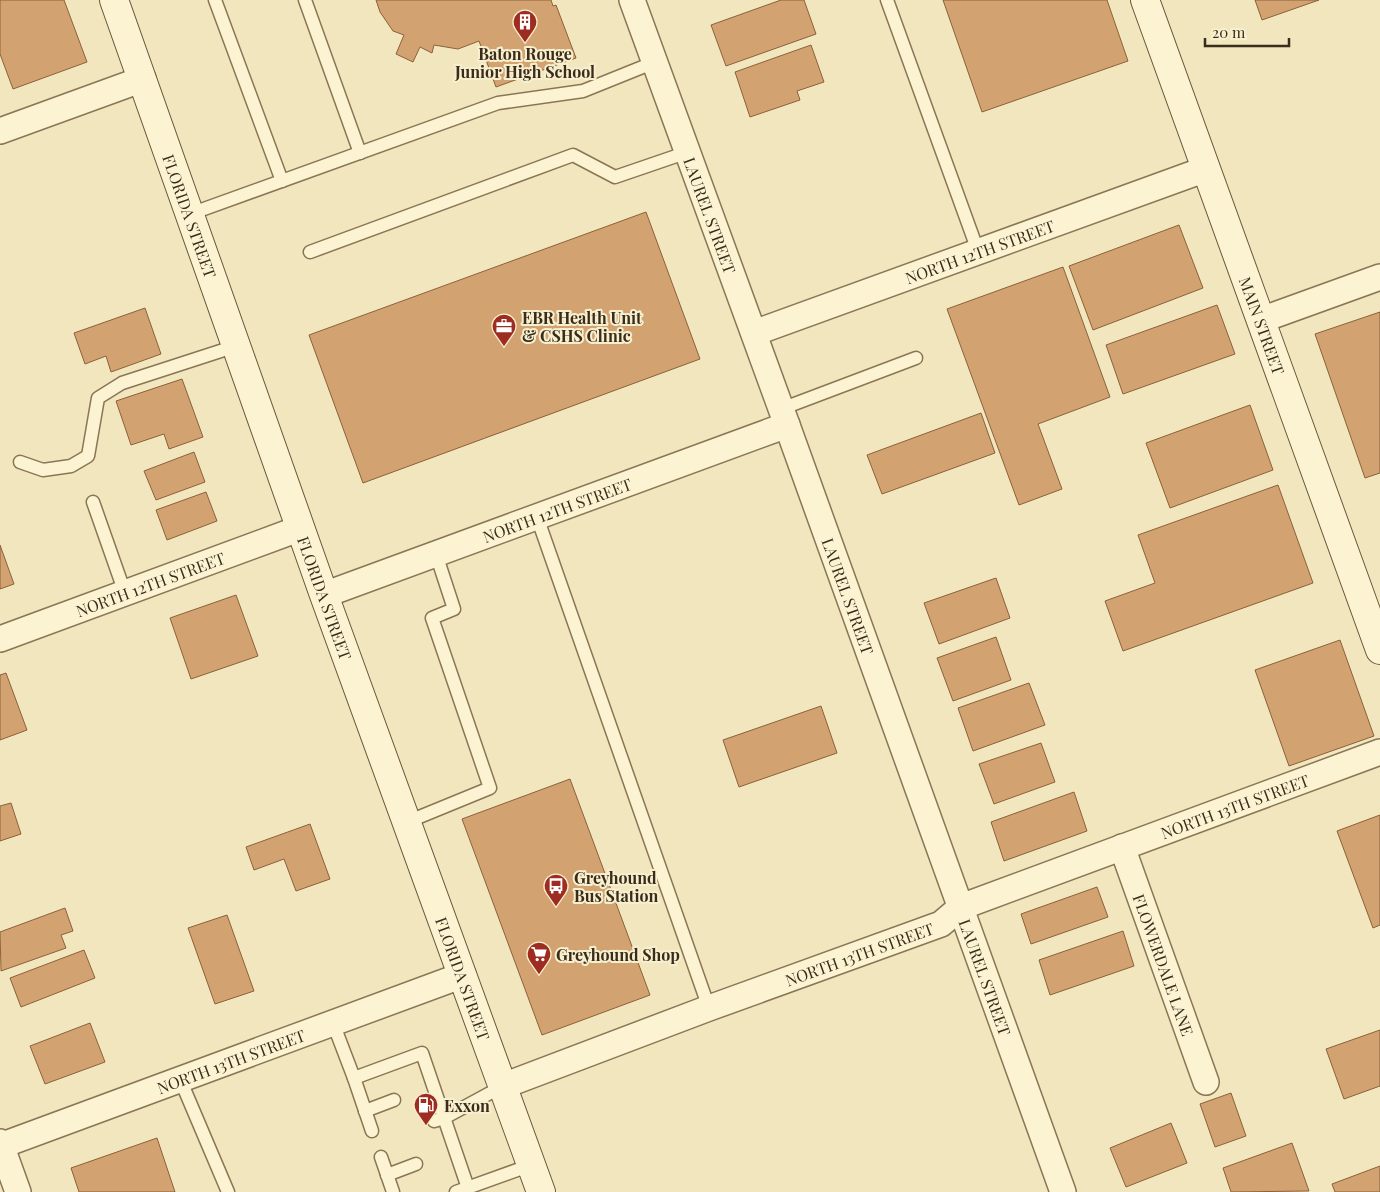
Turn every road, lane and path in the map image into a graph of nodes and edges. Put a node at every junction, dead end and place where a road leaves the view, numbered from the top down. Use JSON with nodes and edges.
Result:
{"nodes":[{"id":1,"x":114,"y":0,"type":"edge"},
{"id":2,"x":215,"y":0,"type":"edge"},
{"id":3,"x":305,"y":0,"type":"edge"},
{"id":4,"x":632,"y":0,"type":"edge"},
{"id":5,"x":887,"y":0,"type":"edge"},
{"id":6,"x":1145,"y":0,"type":"edge"},
{"id":7,"x":655,"y":62,"type":"junction"},
{"id":8,"x":143,"y":79,"type":"junction"},
{"id":9,"x":0,"y":131,"type":"edge"},
{"id":10,"x":688,"y":152,"type":"junction"},
{"id":11,"x":360,"y":153,"type":"junction"},
{"id":12,"x":1206,"y":169,"type":"junction"},
{"id":13,"x":282,"y":181,"type":"junction"},
{"id":14,"x":190,"y":214,"type":"junction"},
{"id":15,"x":310,"y":252,"type":"dead end"},
{"id":16,"x":978,"y":252,"type":"junction"},
{"id":17,"x":1380,"y":276,"type":"edge"},
{"id":18,"x":1260,"y":320,"type":"junction"},
{"id":19,"x":754,"y":333,"type":"junction"},
{"id":20,"x":236,"y":346,"type":"junction"},
{"id":21,"x":916,"y":358,"type":"dead end"},
{"id":22,"x":784,"y":417,"type":"junction"},
{"id":23,"x":20,"y":462,"type":"dead end"},
{"id":24,"x":92,"y":502,"type":"dead end"},
{"id":25,"x":537,"y":517,"type":"junction"},
{"id":26,"x":301,"y":528,"type":"junction"},
{"id":27,"x":436,"y":554,"type":"junction"},
{"id":28,"x":125,"y":593,"type":"junction"},
{"id":29,"x":324,"y":595,"type":"junction"},
{"id":30,"x":0,"y":639,"type":"edge"},
{"id":31,"x":1380,"y":650,"type":"edge"},
{"id":32,"x":1380,"y":752,"type":"edge"},
{"id":33,"x":407,"y":822,"type":"junction"},
{"id":34,"x":1122,"y":847,"type":"junction"},
{"id":35,"x":961,"y":908,"type":"junction"},
{"id":36,"x":463,"y":975,"type":"junction"},
{"id":37,"x":708,"y":1008,"type":"junction"},
{"id":38,"x":333,"y":1023,"type":"junction"},
{"id":39,"x":354,"y":1078,"type":"junction"},
{"id":40,"x":180,"y":1079,"type":"junction"},
{"id":41,"x":1206,"y":1082,"type":"dead end"},
{"id":42,"x":502,"y":1086,"type":"junction"},
{"id":43,"x":394,"y":1100,"type":"dead end"},
{"id":44,"x":365,"y":1111,"type":"junction"},
{"id":45,"x":439,"y":1119,"type":"junction"},
{"id":46,"x":372,"y":1131,"type":"dead end"},
{"id":47,"x":0,"y":1145,"type":"edge"},
{"id":48,"x":380,"y":1157,"type":"dead end"},
{"id":49,"x":416,"y":1164,"type":"dead end"},
{"id":50,"x":531,"y":1165,"type":"junction"},
{"id":51,"x":387,"y":1175,"type":"junction"},
{"id":52,"x":468,"y":1188,"type":"junction"},
{"id":53,"x":18,"y":1192,"type":"edge"},
{"id":54,"x":228,"y":1192,"type":"edge"},
{"id":55,"x":393,"y":1192,"type":"edge"},
{"id":56,"x":456,"y":1192,"type":"edge"},
{"id":57,"x":541,"y":1192,"type":"edge"},
{"id":58,"x":1063,"y":1192,"type":"edge"}],
"edges":[{"from":1,"to":8,"type":"main road","name":"FLORIDA STREET"},
{"from":2,"to":13,"type":"lane"},
{"from":3,"to":11,"type":"lane"},
{"from":4,"to":7,"type":"street","name":"LAUREL STREET"},
{"from":5,"to":16,"type":"lane"},
{"from":6,"to":12,"type":"main road","name":"MAIN STREET"},
{"from":7,"to":10,"type":"street","name":"LAUREL STREET"},
{"from":7,"to":11,"type":"lane"},
{"from":8,"to":9,"type":"street"},
{"from":8,"to":14,"type":"main road","name":"FLORIDA STREET"},
{"from":10,"to":15,"type":"lane"},
{"from":10,"to":19,"type":"street","name":"LAUREL STREET"},
{"from":11,"to":13,"type":"lane"},
{"from":12,"to":16,"type":"street","name":"NORTH 12TH STREET"},
{"from":12,"to":18,"type":"main road","name":"MAIN STREET"},
{"from":13,"to":14,"type":"lane"},
{"from":14,"to":20,"type":"main road","name":"FLORIDA STREET"},
{"from":16,"to":19,"type":"street","name":"NORTH 12TH STREET"},
{"from":17,"to":18,"type":"street"},
{"from":18,"to":31,"type":"main road","name":"MAIN STREET"},
{"from":19,"to":22,"type":"street","name":"LAUREL STREET"},
{"from":20,"to":23,"type":"lane"},
{"from":20,"to":26,"type":"main road","name":"FLORIDA STREET"},
{"from":21,"to":22,"type":"lane"},
{"from":22,"to":25,"type":"street","name":"NORTH 12TH STREET"},
{"from":22,"to":35,"type":"street","name":"LAUREL STREET"},
{"from":24,"to":28,"type":"lane"},
{"from":25,"to":27,"type":"street","name":"NORTH 12TH STREET"},
{"from":25,"to":37,"type":"lane"},
{"from":26,"to":28,"type":"street","name":"NORTH 12TH STREET"},
{"from":26,"to":29,"type":"main road","name":"FLORIDA STREET"},
{"from":27,"to":29,"type":"street","name":"NORTH 12TH STREET"},
{"from":27,"to":33,"type":"lane"},
{"from":28,"to":30,"type":"street","name":"NORTH 12TH STREET"},
{"from":29,"to":33,"type":"main road","name":"FLORIDA STREET"},
{"from":32,"to":34,"type":"street","name":"NORTH 13TH STREET"},
{"from":33,"to":36,"type":"main road","name":"FLORIDA STREET"},
{"from":34,"to":35,"type":"street","name":"NORTH 13TH STREET"},
{"from":34,"to":41,"type":"street","name":"FLOWERDALE LANE"},
{"from":35,"to":37,"type":"street","name":"NORTH 13TH STREET"},
{"from":35,"to":58,"type":"street","name":"LAUREL STREET"},
{"from":36,"to":38,"type":"street","name":"NORTH 13TH STREET"},
{"from":36,"to":42,"type":"main road","name":"FLORIDA STREET"},
{"from":37,"to":42,"type":"street","name":"NORTH 13TH STREET"},
{"from":38,"to":39,"type":"lane"},
{"from":38,"to":40,"type":"street","name":"NORTH 13TH STREET"},
{"from":39,"to":44,"type":"lane"},
{"from":39,"to":45,"type":"lane"},
{"from":40,"to":47,"type":"street","name":"NORTH 13TH STREET"},
{"from":40,"to":54,"type":"lane"},
{"from":42,"to":45,"type":"lane"},
{"from":42,"to":50,"type":"main road","name":"FLORIDA STREET"},
{"from":43,"to":44,"type":"lane"},
{"from":44,"to":46,"type":"lane"},
{"from":45,"to":52,"type":"lane"},
{"from":47,"to":53,"type":"street"},
{"from":48,"to":51,"type":"lane"},
{"from":49,"to":51,"type":"lane"},
{"from":50,"to":52,"type":"lane"},
{"from":50,"to":57,"type":"main road","name":"FLORIDA STREET"},
{"from":51,"to":55,"type":"lane"},
{"from":52,"to":56,"type":"lane"}]}
